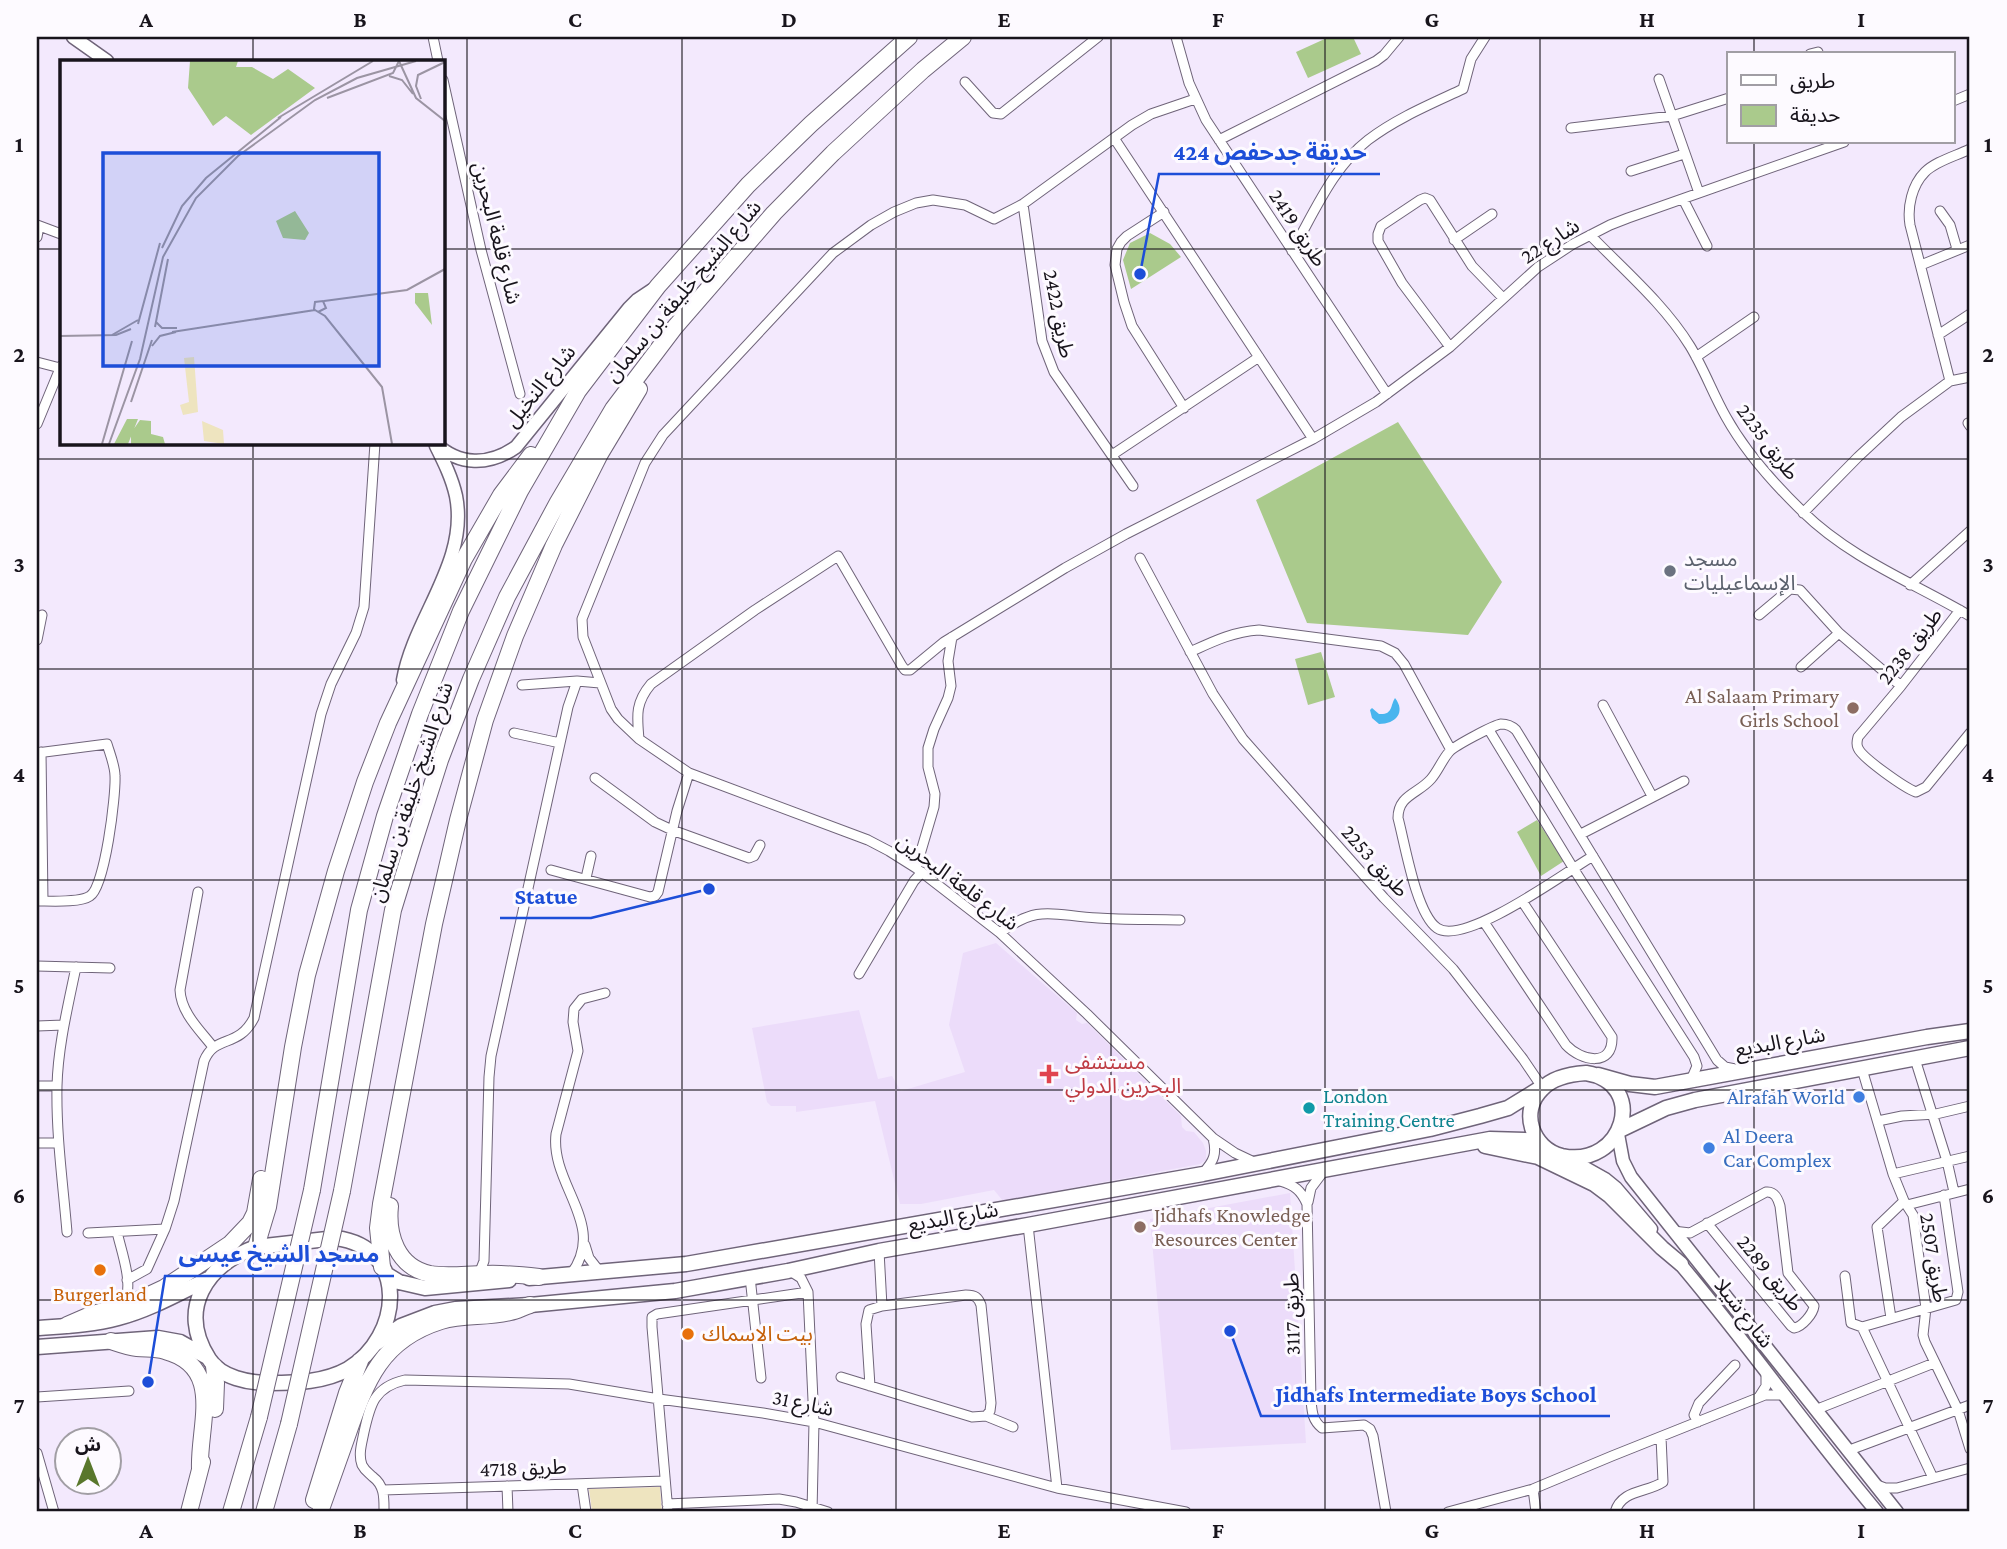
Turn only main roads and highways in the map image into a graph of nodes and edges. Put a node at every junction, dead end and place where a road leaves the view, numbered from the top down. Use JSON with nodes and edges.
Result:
{"nodes":[{"id":1,"x":73,"y":37,"type":"edge"},
{"id":2,"x":909,"y":37,"type":"edge"},
{"id":3,"x":963,"y":37,"type":"edge"},
{"id":4,"x":106,"y":60,"type":"edge"},
{"id":5,"x":658,"y":286,"type":"junction"},
{"id":6,"x":675,"y":327,"type":"junction"},
{"id":7,"x":578,"y":391,"type":"junction"},
{"id":8,"x":435,"y":444,"type":"edge"},
{"id":9,"x":436,"y":444,"type":"edge"},
{"id":10,"x":402,"y":691,"type":"junction"},
{"id":11,"x":1970,"y":1031,"type":"edge"},
{"id":12,"x":1969,"y":1051,"type":"edge"},
{"id":13,"x":1598,"y":1075,"type":"junction"},
{"id":14,"x":1542,"y":1087,"type":"junction"},
{"id":15,"x":1619,"y":1132,"type":"junction"},
{"id":16,"x":278,"y":1139,"type":"junction"},
{"id":17,"x":393,"y":1140,"type":"junction"},
{"id":18,"x":1466,"y":1144,"type":"junction"},
{"id":19,"x":1543,"y":1146,"type":"junction"},
{"id":20,"x":1564,"y":1156,"type":"junction"},
{"id":21,"x":256,"y":1247,"type":"junction"},
{"id":22,"x":1681,"y":1264,"type":"junction"},
{"id":23,"x":384,"y":1270,"type":"junction"},
{"id":24,"x":539,"y":1277,"type":"junction"},
{"id":25,"x":208,"y":1279,"type":"junction"},
{"id":26,"x":530,"y":1305,"type":"junction"},
{"id":27,"x":67,"y":1325,"type":"junction"},
{"id":28,"x":37,"y":1328,"type":"edge"},
{"id":29,"x":111,"y":1341,"type":"junction"},
{"id":30,"x":375,"y":1344,"type":"junction"},
{"id":31,"x":37,"y":1347,"type":"edge"},
{"id":32,"x":360,"y":1361,"type":"junction"},
{"id":33,"x":211,"y":1362,"type":"junction"},
{"id":34,"x":200,"y":1469,"type":"junction"},
{"id":35,"x":1895,"y":1510,"type":"edge"},
{"id":36,"x":189,"y":1512,"type":"edge"},
{"id":37,"x":230,"y":1512,"type":"edge"},
{"id":38,"x":264,"y":1512,"type":"edge"},
{"id":39,"x":310,"y":1512,"type":"edge"},
{"id":40,"x":320,"y":1512,"type":"edge"},
{"id":41,"x":1877,"y":1512,"type":"edge"}],
"edges":[{"from":1,"to":4,"type":"main road"},
{"from":2,"to":5,"type":"highway","name":"شارع الشيخ خليفة بن سلمان"},
{"from":3,"to":6,"type":"highway","name":"شارع الشيخ خليفة بن سلمان"},
{"from":5,"to":7,"type":"highway","name":"شارع الشيخ خليفة بن سلمان"},
{"from":5,"to":9,"type":"main road","name":"شارع النخيل"},
{"from":6,"to":17,"type":"highway"},
{"from":6,"to":38,"type":"highway","name":"شارع الشيخ خليفة بن سلمان","bridge":true},
{"from":7,"to":10,"type":"highway"},
{"from":7,"to":37,"type":"highway","name":"شارع الشيخ خليفة بن سلمان","bridge":true},
{"from":8,"to":10,"type":"main road","name":"شارع النخيل"},
{"from":10,"to":16,"type":"highway"},
{"from":11,"to":13,"type":"main road","name":"شارع البديع"},
{"from":12,"to":15,"type":"main road","name":"شارع البديع"},
{"from":13,"to":14,"type":"main road"},
{"from":13,"to":15,"type":"main road"},
{"from":14,"to":19,"type":"main road"},
{"from":14,"to":24,"type":"main road","name":"شارع البديع"},
{"from":15,"to":20,"type":"main road"},
{"from":15,"to":35,"type":"main road","name":"شارع شيلا"},
{"from":16,"to":21,"type":"highway"},
{"from":16,"to":27,"type":"highway"},
{"from":17,"to":23,"type":"highway"},
{"from":17,"to":24,"type":"highway"},
{"from":18,"to":19,"type":"main road","name":"شارع البديع"},
{"from":18,"to":22,"type":"main road"},
{"from":18,"to":26,"type":"main road","name":"شارع البديع"},
{"from":19,"to":20,"type":"main road"},
{"from":20,"to":22,"type":"main road","name":"شارع شيلا"},
{"from":21,"to":23,"type":"main road"},
{"from":21,"to":25,"type":"main road"},
{"from":22,"to":41,"type":"main road","name":"شارع شيلا"},
{"from":23,"to":24,"type":"main road","name":"شارع البديع"},
{"from":23,"to":30,"type":"main road"},
{"from":25,"to":27,"type":"main road"},
{"from":25,"to":33,"type":"main road"},
{"from":26,"to":30,"type":"main road","name":"شارع البديع"},
{"from":26,"to":40,"type":"highway"},
{"from":27,"to":28,"type":"main road"},
{"from":29,"to":31,"type":"main road"},
{"from":29,"to":33,"type":"main road"},
{"from":29,"to":34,"type":"highway"},
{"from":30,"to":32,"type":"main road"},
{"from":32,"to":33,"type":"main road"},
{"from":32,"to":39,"type":"highway"},
{"from":33,"to":34,"type":"highway"},
{"from":34,"to":36,"type":"highway"}]}
